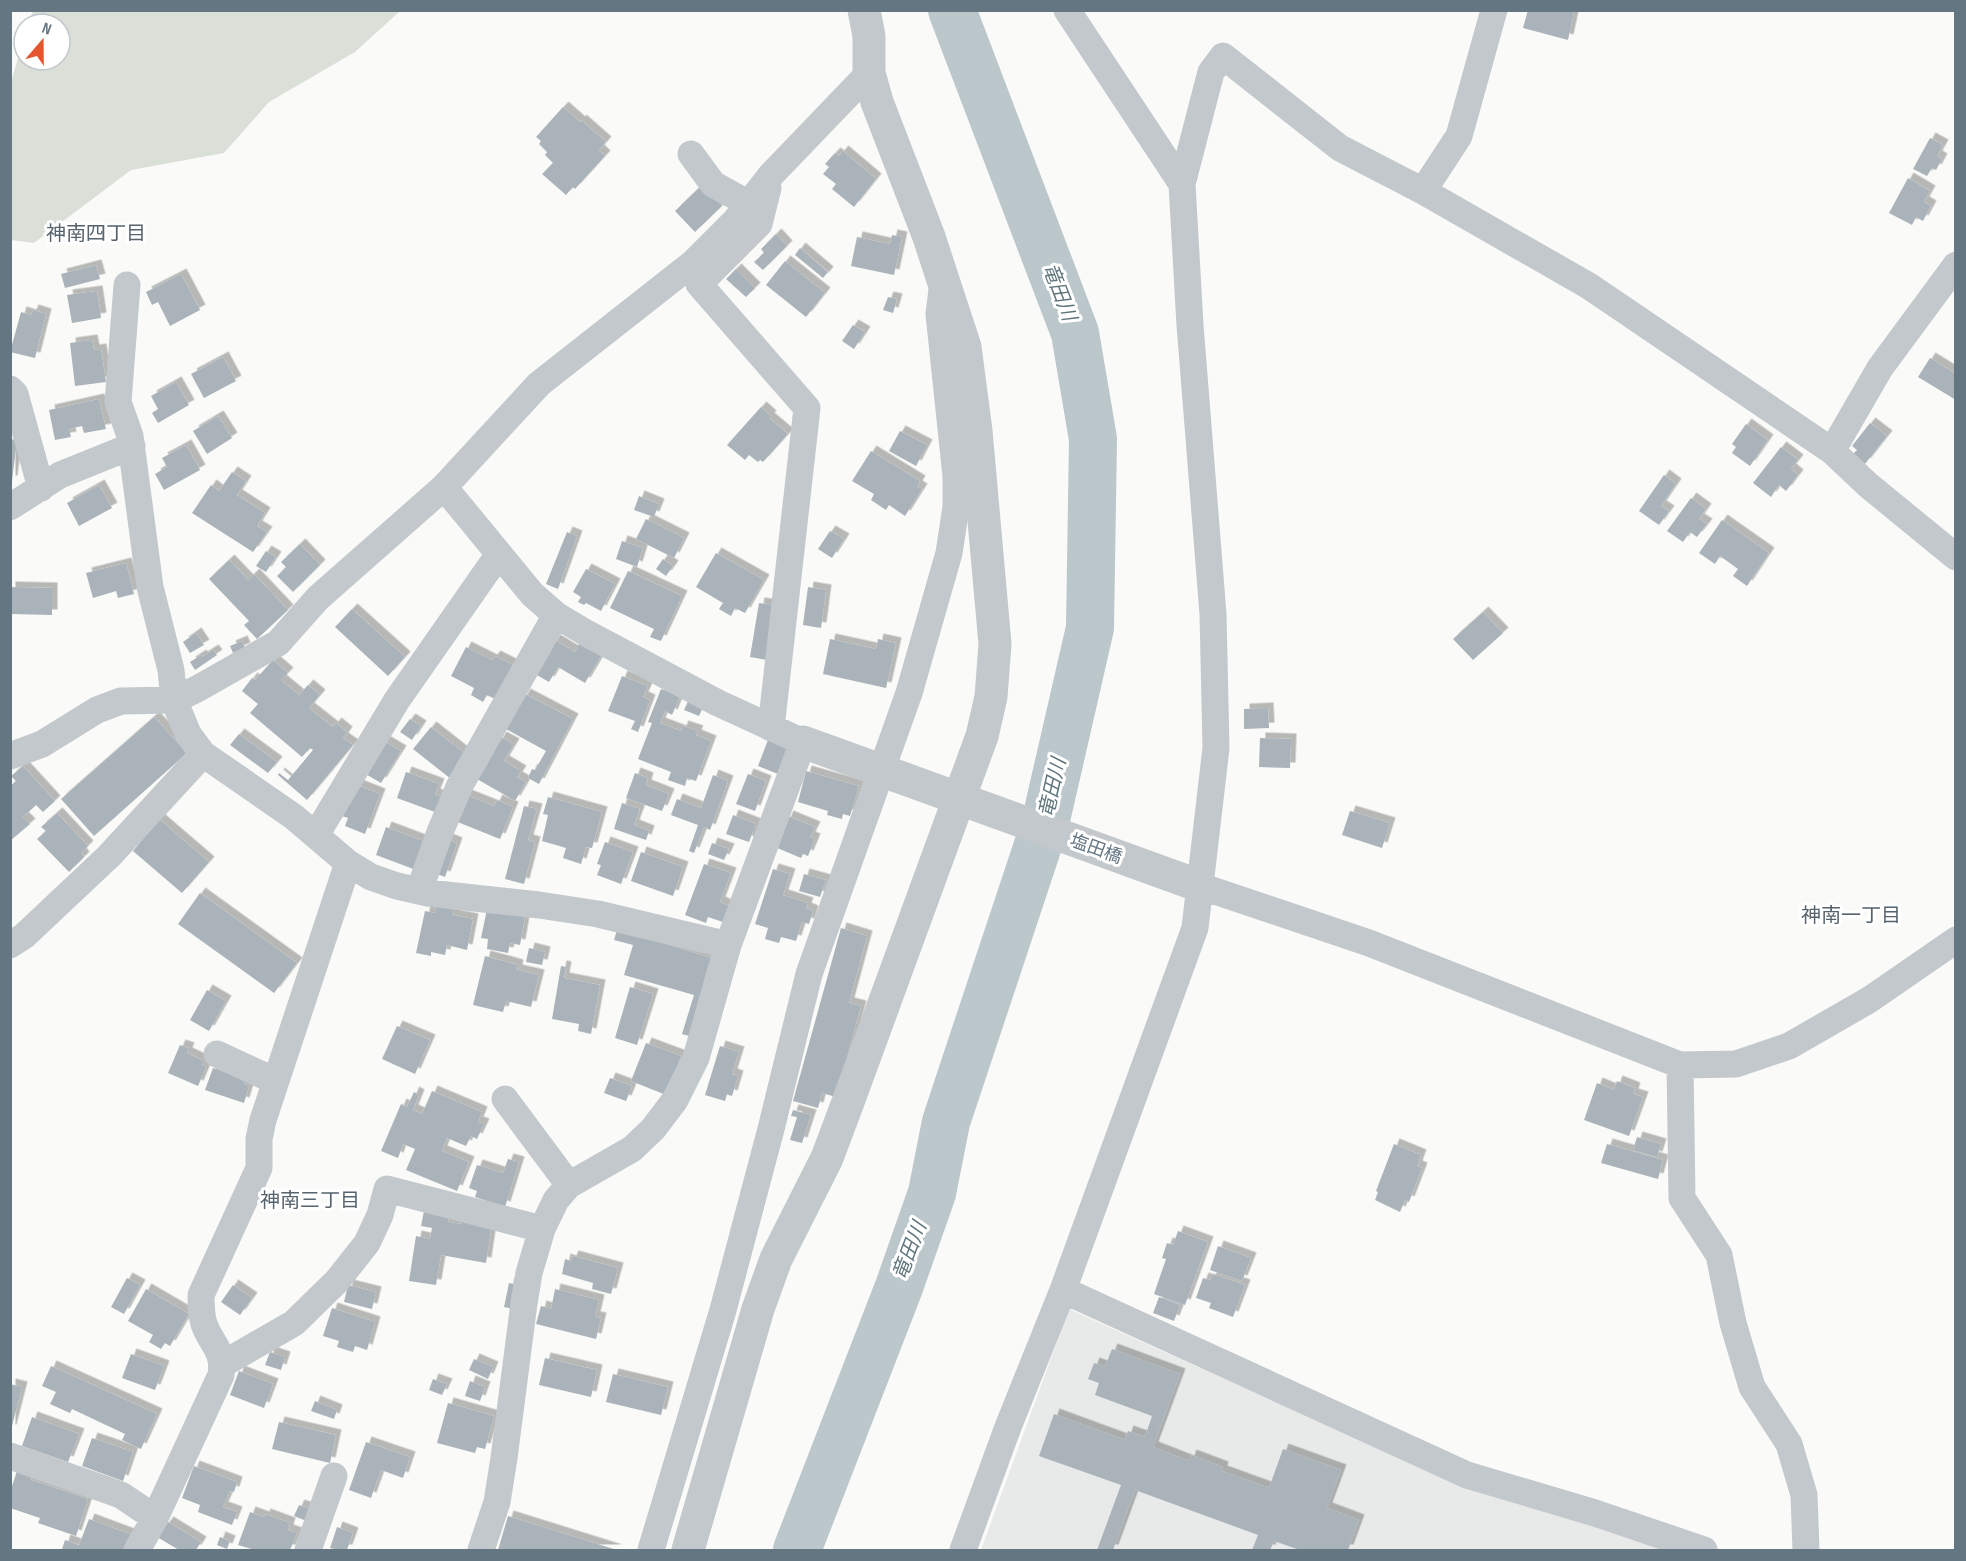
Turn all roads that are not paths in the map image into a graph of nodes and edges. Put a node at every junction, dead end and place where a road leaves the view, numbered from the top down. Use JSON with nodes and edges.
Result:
{"nodes":[{"id":1,"x":864,"y":10,"type":"edge"},
{"id":2,"x":1067,"y":10,"type":"edge"},
{"id":3,"x":1494,"y":10,"type":"edge"},
{"id":4,"x":869,"y":73,"type":"junction"},
{"id":5,"x":691,"y":154,"type":"dead end"},
{"id":6,"x":771,"y":176,"type":"junction"},
{"id":7,"x":1182,"y":184,"type":"junction"},
{"id":8,"x":1423,"y":191,"type":"junction"},
{"id":9,"x":749,"y":204,"type":"junction"},
{"id":10,"x":1956,"y":265,"type":"edge"},
{"id":11,"x":943,"y":280,"type":"junction"},
{"id":12,"x":127,"y":285,"type":"dead end"},
{"id":13,"x":10,"y":389,"type":"edge"},
{"id":14,"x":132,"y":446,"type":"junction"},
{"id":15,"x":1832,"y":451,"type":"junction"},
{"id":16,"x":444,"y":487,"type":"junction"},
{"id":17,"x":41,"y":488,"type":"junction"},
{"id":18,"x":10,"y":507,"type":"edge"},
{"id":19,"x":499,"y":554,"type":"junction"},
{"id":20,"x":1956,"y":557,"type":"edge"},
{"id":21,"x":556,"y":615,"type":"junction"},
{"id":22,"x":174,"y":700,"type":"junction"},
{"id":23,"x":771,"y":728,"type":"junction"},
{"id":24,"x":803,"y":742,"type":"junction"},
{"id":25,"x":204,"y":754,"type":"junction"},
{"id":26,"x":10,"y":756,"type":"edge"},
{"id":27,"x":882,"y":772,"type":"junction"},
{"id":28,"x":959,"y":800,"type":"junction"},
{"id":29,"x":316,"y":835,"type":"junction"},
{"id":30,"x":348,"y":862,"type":"junction"},
{"id":31,"x":1200,"y":886,"type":"junction"},
{"id":32,"x":419,"y":891,"type":"junction"},
{"id":33,"x":1956,"y":940,"type":"edge"},
{"id":34,"x":10,"y":945,"type":"edge"},
{"id":35,"x":728,"y":945,"type":"junction"},
{"id":36,"x":217,"y":1054,"type":"dead end"},
{"id":37,"x":1680,"y":1065,"type":"junction"},
{"id":38,"x":275,"y":1081,"type":"junction"},
{"id":39,"x":505,"y":1099,"type":"dead end"},
{"id":40,"x":569,"y":1185,"type":"junction"},
{"id":41,"x":542,"y":1229,"type":"junction"},
{"id":42,"x":1063,"y":1290,"type":"junction"},
{"id":43,"x":223,"y":1364,"type":"junction"},
{"id":44,"x":10,"y":1456,"type":"edge"},
{"id":45,"x":334,"y":1476,"type":"dead end"},
{"id":46,"x":155,"y":1518,"type":"junction"},
{"id":47,"x":142,"y":1549,"type":"edge"},
{"id":48,"x":1808,"y":1550,"type":"edge"},
{"id":49,"x":308,"y":1551,"type":"edge"},
{"id":50,"x":481,"y":1551,"type":"edge"},
{"id":51,"x":651,"y":1551,"type":"edge"},
{"id":52,"x":688,"y":1551,"type":"edge"},
{"id":53,"x":963,"y":1551,"type":"edge"},
{"id":54,"x":1704,"y":1551,"type":"edge"}],
"edges":[{"from":1,"to":4,"type":"street"},
{"from":2,"to":7,"type":"street"},
{"from":3,"to":8,"type":"street"},
{"from":4,"to":6,"type":"street"},
{"from":4,"to":11,"type":"street"},
{"from":5,"to":9,"type":"street"},
{"from":6,"to":9,"type":"street"},
{"from":6,"to":23,"type":"street"},
{"from":7,"to":8,"type":"street"},
{"from":7,"to":31,"type":"street"},
{"from":8,"to":15,"type":"street"},
{"from":9,"to":16,"type":"street"},
{"from":10,"to":15,"type":"street"},
{"from":11,"to":27,"type":"street"},
{"from":11,"to":28,"type":"street"},
{"from":12,"to":14,"type":"street"},
{"from":13,"to":17,"type":"street"},
{"from":14,"to":17,"type":"street"},
{"from":14,"to":22,"type":"street"},
{"from":15,"to":20,"type":"street"},
{"from":16,"to":19,"type":"street"},
{"from":16,"to":22,"type":"street"},
{"from":17,"to":18,"type":"street"},
{"from":19,"to":21,"type":"street"},
{"from":19,"to":29,"type":"street"},
{"from":21,"to":23,"type":"street"},
{"from":21,"to":32,"type":"street"},
{"from":22,"to":25,"type":"street"},
{"from":22,"to":26,"type":"street"},
{"from":23,"to":24,"type":"street"},
{"from":24,"to":27,"type":"street","name":"塩田橋"},
{"from":24,"to":35,"type":"street"},
{"from":25,"to":29,"type":"street"},
{"from":25,"to":34,"type":"street"},
{"from":27,"to":28,"type":"street","name":"塩田橋"},
{"from":27,"to":51,"type":"street"},
{"from":28,"to":31,"type":"street","name":"塩田橋"},
{"from":28,"to":52,"type":"street"},
{"from":29,"to":30,"type":"street"},
{"from":30,"to":32,"type":"street"},
{"from":30,"to":38,"type":"street"},
{"from":31,"to":37,"type":"street"},
{"from":31,"to":42,"type":"street"},
{"from":32,"to":35,"type":"street"},
{"from":33,"to":37,"type":"street"},
{"from":35,"to":40,"type":"street"},
{"from":36,"to":38,"type":"street"},
{"from":37,"to":48,"type":"street"},
{"from":38,"to":43,"type":"street"},
{"from":39,"to":40,"type":"street"},
{"from":40,"to":41,"type":"street"},
{"from":41,"to":43,"type":"street"},
{"from":41,"to":50,"type":"street"},
{"from":42,"to":53,"type":"street"},
{"from":42,"to":54,"type":"street"},
{"from":43,"to":46,"type":"street"},
{"from":44,"to":46,"type":"street"},
{"from":45,"to":49,"type":"street"},
{"from":46,"to":47,"type":"street"}]}
